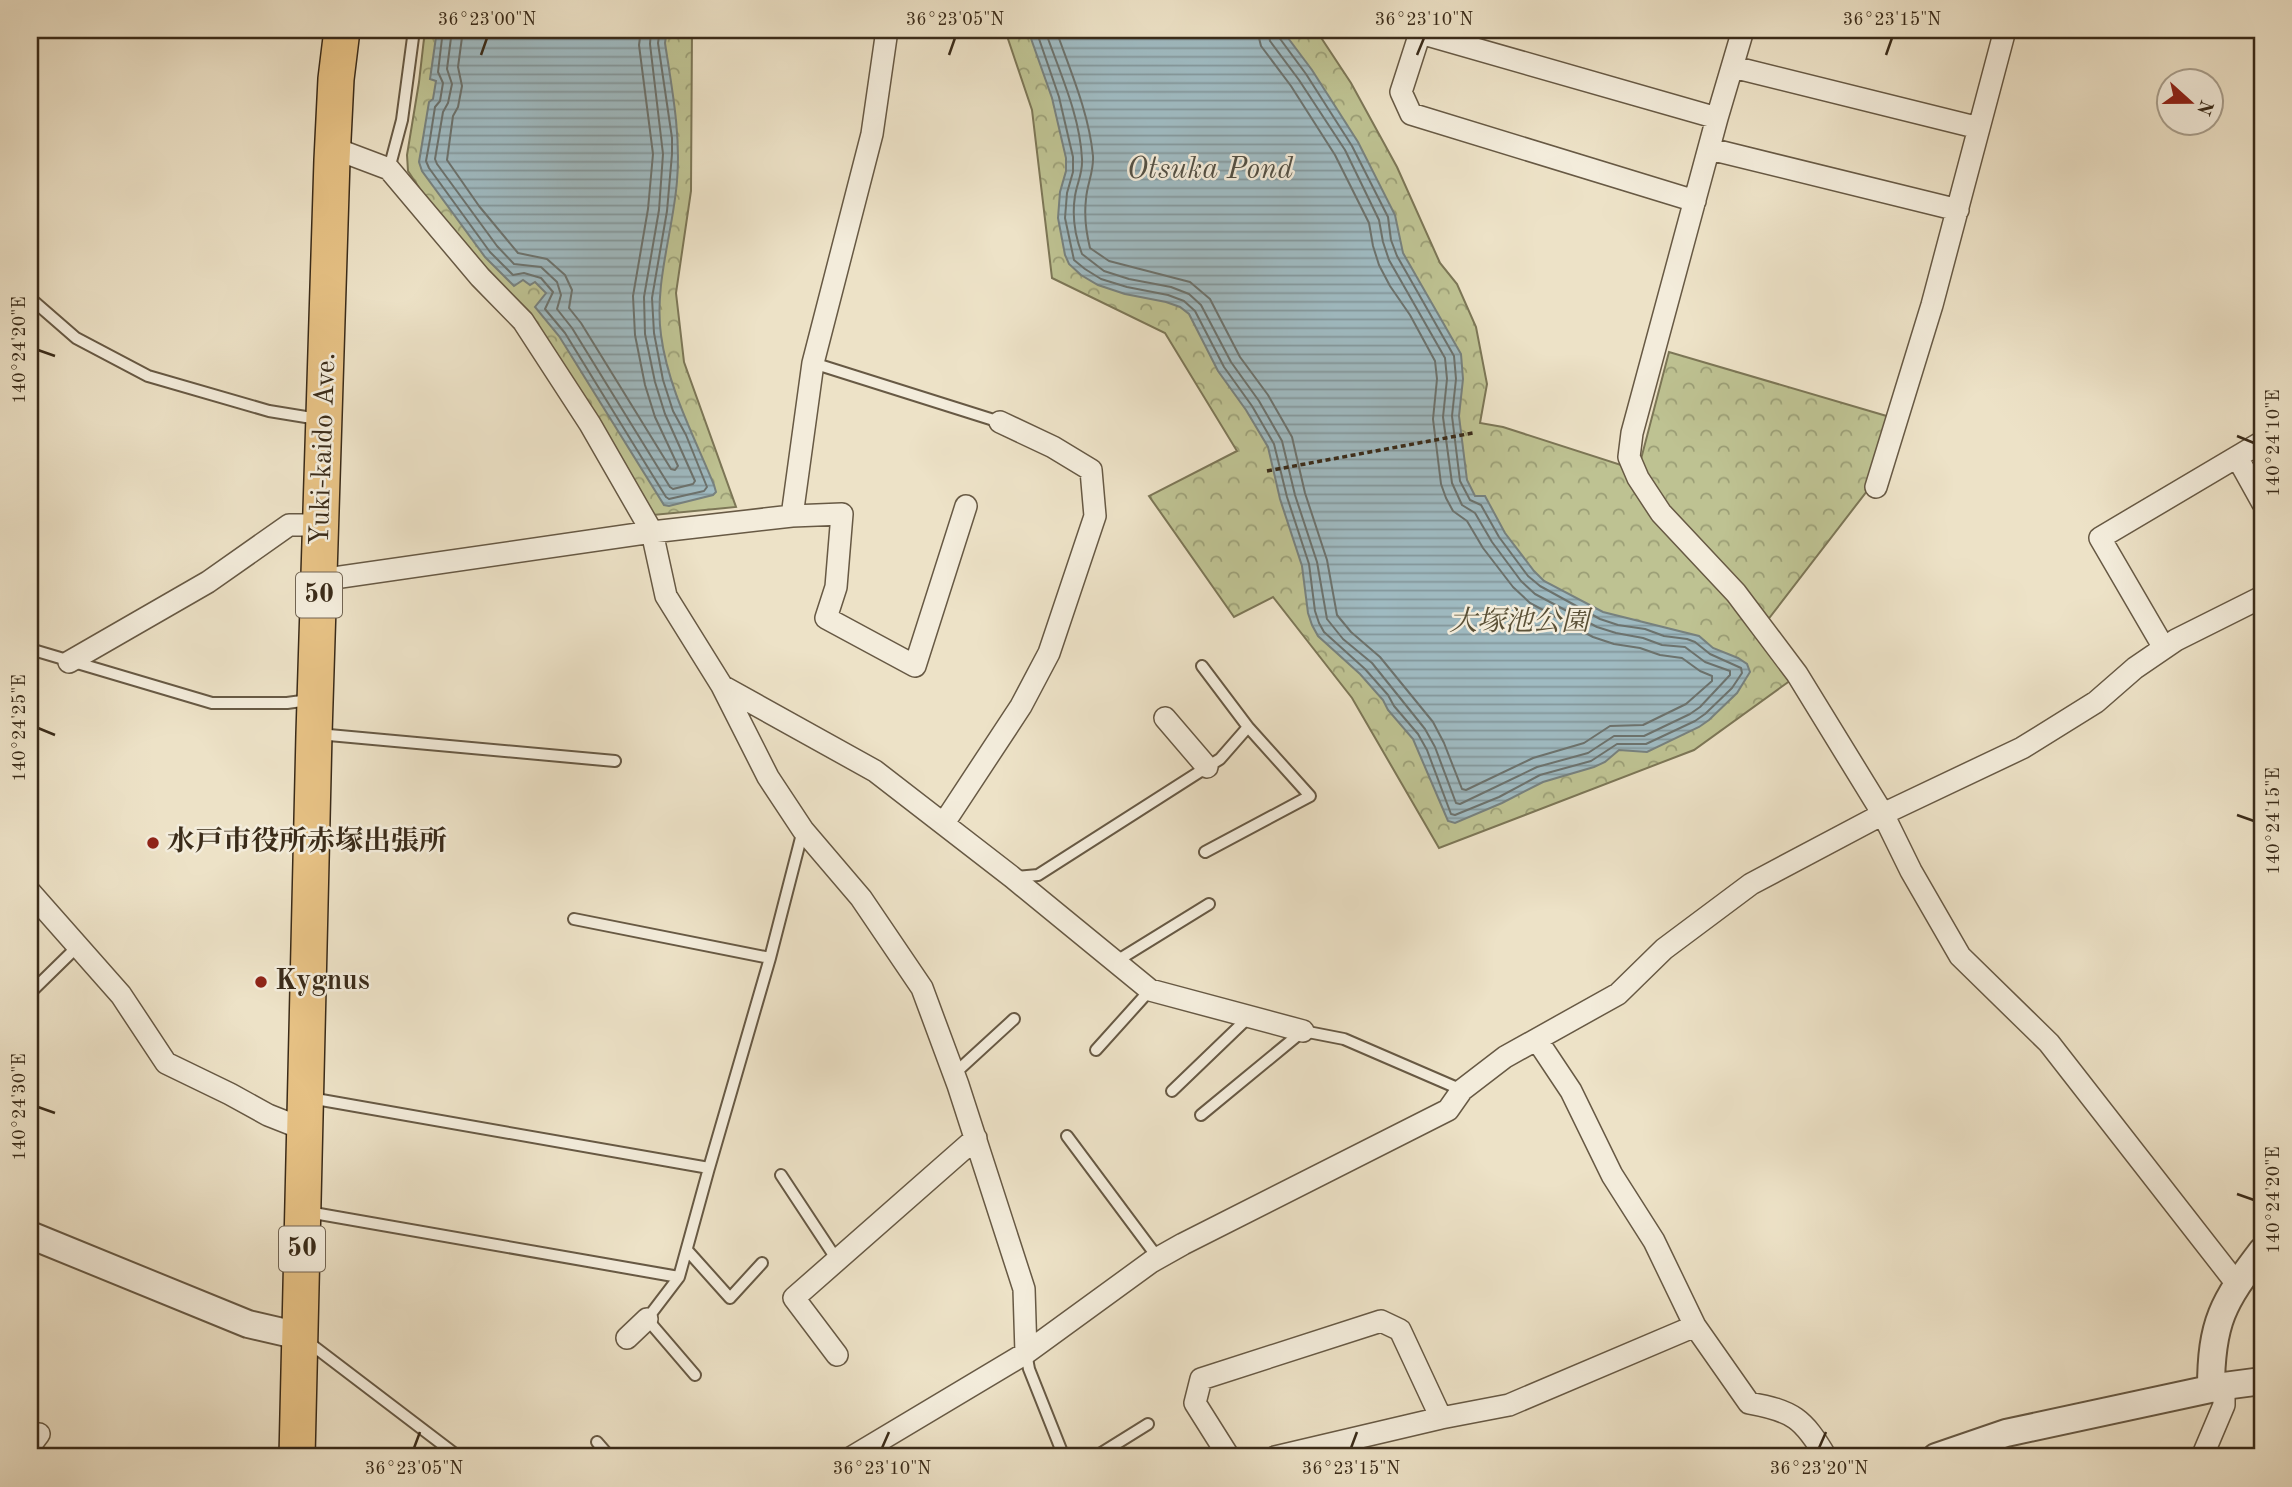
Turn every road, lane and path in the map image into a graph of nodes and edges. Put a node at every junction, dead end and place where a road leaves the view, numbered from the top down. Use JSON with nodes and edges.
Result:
{"nodes":[{"id":1,"x":342,"y":30,"type":"edge"},
{"id":2,"x":414,"y":30,"type":"edge"},
{"id":3,"x":887,"y":30,"type":"edge"},
{"id":4,"x":1744,"y":30,"type":"edge"},
{"id":5,"x":2005,"y":30,"type":"edge"},
{"id":6,"x":1733,"y":66,"type":"junction"},
{"id":7,"x":1717,"y":118,"type":"junction"},
{"id":8,"x":1979,"y":128,"type":"junction"},
{"id":9,"x":1710,"y":149,"type":"junction"},
{"id":10,"x":332,"y":160,"type":"junction"},
{"id":11,"x":389,"y":169,"type":"junction"},
{"id":12,"x":1695,"y":201,"type":"junction"},
{"id":13,"x":1958,"y":210,"type":"junction"},
{"id":14,"x":30,"y":298,"type":"edge"},
{"id":15,"x":813,"y":363,"type":"junction"},
{"id":16,"x":324,"y":420,"type":"junction"},
{"id":17,"x":1000,"y":422,"type":"joint"},
{"id":18,"x":1474,"y":432,"type":"dead end"},
{"id":19,"x":2262,"y":442,"type":"edge"},
{"id":20,"x":2236,"y":457,"type":"junction"},
{"id":21,"x":1267,"y":471,"type":"dead end"},
{"id":22,"x":1876,"y":487,"type":"dead end"},
{"id":23,"x":2262,"y":502,"type":"edge"},
{"id":24,"x":966,"y":506,"type":"dead end"},
{"id":25,"x":792,"y":516,"type":"junction"},
{"id":26,"x":322,"y":525,"type":"junction"},
{"id":27,"x":652,"y":531,"type":"junction"},
{"id":28,"x":320,"y":580,"type":"junction"},
{"id":29,"x":2262,"y":597,"type":"edge"},
{"id":30,"x":2164,"y":648,"type":"junction"},
{"id":31,"x":30,"y":649,"type":"edge"},
{"id":32,"x":69,"y":662,"type":"junction"},
{"id":33,"x":1202,"y":667,"type":"dead end"},
{"id":34,"x":722,"y":686,"type":"junction"},
{"id":35,"x":315,"y":700,"type":"junction"},
{"id":36,"x":1165,"y":718,"type":"dead end"},
{"id":37,"x":1248,"y":727,"type":"junction"},
{"id":38,"x":314,"y":734,"type":"junction"},
{"id":39,"x":615,"y":761,"type":"dead end"},
{"id":40,"x":1207,"y":767,"type":"junction"},
{"id":41,"x":1883,"y":814,"type":"junction"},
{"id":42,"x":944,"y":823,"type":"junction"},
{"id":43,"x":803,"y":830,"type":"junction"},
{"id":44,"x":1205,"y":852,"type":"dead end"},
{"id":45,"x":1012,"y":877,"type":"junction"},
{"id":46,"x":1209,"y":904,"type":"dead end"},
{"id":47,"x":34,"y":906,"type":"edge"},
{"id":48,"x":574,"y":919,"type":"dead end"},
{"id":49,"x":78,"y":946,"type":"junction"},
{"id":50,"x":770,"y":958,"type":"junction"},
{"id":51,"x":1115,"y":962,"type":"junction"},
{"id":52,"x":1150,"y":990,"type":"junction"},
{"id":53,"x":30,"y":993,"type":"edge"},
{"id":54,"x":1249,"y":1017,"type":"junction"},
{"id":55,"x":1014,"y":1019,"type":"dead end"},
{"id":56,"x":1303,"y":1031,"type":"junction"},
{"id":57,"x":1537,"y":1040,"type":"junction"},
{"id":58,"x":1096,"y":1050,"type":"dead end"},
{"id":59,"x":954,"y":1074,"type":"junction"},
{"id":60,"x":1462,"y":1090,"type":"junction"},
{"id":61,"x":1172,"y":1091,"type":"dead end"},
{"id":62,"x":306,"y":1113,"type":"junction"},
{"id":63,"x":1201,"y":1115,"type":"dead end"},
{"id":64,"x":1068,"y":1136,"type":"dead end"},
{"id":65,"x":975,"y":1138,"type":"junction"},
{"id":66,"x":709,"y":1168,"type":"junction"},
{"id":67,"x":781,"y":1175,"type":"dead end"},
{"id":68,"x":303,"y":1211,"type":"junction"},
{"id":69,"x":30,"y":1235,"type":"edge"},
{"id":70,"x":687,"y":1250,"type":"junction"},
{"id":71,"x":2262,"y":1251,"type":"edge"},
{"id":72,"x":1157,"y":1258,"type":"junction"},
{"id":73,"x":837,"y":1260,"type":"junction"},
{"id":74,"x":762,"y":1263,"type":"dead end"},
{"id":75,"x":679,"y":1277,"type":"junction"},
{"id":76,"x":2237,"y":1284,"type":"junction"},
{"id":77,"x":648,"y":1319,"type":"junction"},
{"id":78,"x":1695,"y":1326,"type":"junction"},
{"id":79,"x":300,"y":1336,"type":"junction"},
{"id":80,"x":627,"y":1338,"type":"dead end"},
{"id":81,"x":1026,"y":1353,"type":"junction"},
{"id":82,"x":837,"y":1355,"type":"dead end"},
{"id":83,"x":695,"y":1375,"type":"dead end"},
{"id":84,"x":2262,"y":1381,"type":"edge"},
{"id":85,"x":2217,"y":1387,"type":"junction"},
{"id":86,"x":1441,"y":1418,"type":"junction"},
{"id":87,"x":1148,"y":1424,"type":"dead end"},
{"id":88,"x":597,"y":1442,"type":"dead end"},
{"id":89,"x":297,"y":1457,"type":"edge"},
{"id":90,"x":459,"y":1457,"type":"edge"},
{"id":91,"x":610,"y":1457,"type":"edge"},
{"id":92,"x":852,"y":1457,"type":"edge"},
{"id":93,"x":1064,"y":1457,"type":"edge"},
{"id":94,"x":1095,"y":1457,"type":"edge"},
{"id":95,"x":1229,"y":1457,"type":"edge"},
{"id":96,"x":1275,"y":1457,"type":"edge"},
{"id":97,"x":1826,"y":1457,"type":"edge"},
{"id":98,"x":1936,"y":1457,"type":"edge"},
{"id":99,"x":2202,"y":1457,"type":"edge"}],
"edges":[{"from":1,"to":10,"type":"highway","name":"Yuki-kaido Ave.","number":"50"},
{"from":2,"to":11,"type":"lane"},
{"from":3,"to":15,"type":"street"},
{"from":4,"to":6,"type":"street"},
{"from":5,"to":8,"type":"street"},
{"from":6,"to":7,"type":"street"},
{"from":6,"to":8,"type":"street"},
{"from":7,"to":9,"type":"street"},
{"from":7,"to":12,"type":"street"},
{"from":8,"to":13,"type":"street"},
{"from":9,"to":12,"type":"street"},
{"from":9,"to":13,"type":"street"},
{"from":10,"to":11,"type":"street"},
{"from":10,"to":16,"type":"highway","name":"Yuki-kaido Ave.","number":"50"},
{"from":11,"to":27,"type":"street"},
{"from":12,"to":41,"type":"street"},
{"from":13,"to":22,"type":"street"},
{"from":14,"to":16,"type":"lane"},
{"from":15,"to":17,"type":"lane"},
{"from":15,"to":25,"type":"street"},
{"from":16,"to":26,"type":"highway","name":"Yuki-kaido Ave.","number":"50"},
{"from":17,"to":42,"type":"street"},
{"from":18,"to":21,"type":"path"},
{"from":19,"to":20,"type":"street"},
{"from":20,"to":23,"type":"street"},
{"from":20,"to":30,"type":"street"},
{"from":24,"to":25,"type":"street"},
{"from":25,"to":27,"type":"street"},
{"from":26,"to":28,"type":"highway","name":"Yuki-kaido Ave.","number":"50"},
{"from":26,"to":32,"type":"street"},
{"from":27,"to":28,"type":"street"},
{"from":27,"to":34,"type":"street"},
{"from":28,"to":35,"type":"highway","name":"Yuki-kaido Ave.","number":"50"},
{"from":29,"to":30,"type":"street"},
{"from":30,"to":41,"type":"street"},
{"from":31,"to":32,"type":"lane"},
{"from":32,"to":35,"type":"lane"},
{"from":33,"to":37,"type":"lane"},
{"from":34,"to":42,"type":"street"},
{"from":34,"to":43,"type":"street"},
{"from":35,"to":38,"type":"highway","name":"Yuki-kaido Ave.","number":"50"},
{"from":36,"to":40,"type":"street"},
{"from":37,"to":40,"type":"lane"},
{"from":37,"to":44,"type":"lane"},
{"from":38,"to":39,"type":"lane"},
{"from":38,"to":62,"type":"highway","name":"Yuki-kaido Ave.","number":"50"},
{"from":40,"to":45,"type":"lane"},
{"from":41,"to":57,"type":"street"},
{"from":41,"to":76,"type":"street"},
{"from":42,"to":45,"type":"street"},
{"from":43,"to":50,"type":"lane"},
{"from":43,"to":59,"type":"street"},
{"from":45,"to":51,"type":"street"},
{"from":46,"to":51,"type":"lane"},
{"from":47,"to":49,"type":"street"},
{"from":48,"to":50,"type":"lane"},
{"from":49,"to":53,"type":"lane"},
{"from":49,"to":62,"type":"street"},
{"from":50,"to":66,"type":"lane"},
{"from":51,"to":52,"type":"street"},
{"from":52,"to":54,"type":"street"},
{"from":52,"to":58,"type":"lane"},
{"from":54,"to":56,"type":"street"},
{"from":54,"to":61,"type":"lane"},
{"from":55,"to":59,"type":"lane"},
{"from":56,"to":60,"type":"lane"},
{"from":56,"to":63,"type":"lane"},
{"from":57,"to":60,"type":"street"},
{"from":57,"to":78,"type":"street"},
{"from":59,"to":65,"type":"street"},
{"from":60,"to":72,"type":"street"},
{"from":62,"to":66,"type":"lane"},
{"from":62,"to":68,"type":"highway","name":"Yuki-kaido Ave.","number":"50"},
{"from":64,"to":72,"type":"lane"},
{"from":65,"to":73,"type":"street"},
{"from":65,"to":81,"type":"street"},
{"from":66,"to":70,"type":"lane"},
{"from":67,"to":73,"type":"lane"},
{"from":68,"to":75,"type":"lane"},
{"from":68,"to":79,"type":"highway","name":"Yuki-kaido Ave.","number":"50"},
{"from":69,"to":79,"type":"street"},
{"from":70,"to":74,"type":"lane"},
{"from":70,"to":75,"type":"lane"},
{"from":71,"to":76,"type":"street"},
{"from":72,"to":81,"type":"street"},
{"from":73,"to":82,"type":"street"},
{"from":75,"to":77,"type":"lane"},
{"from":76,"to":85,"type":"street"},
{"from":77,"to":80,"type":"street"},
{"from":77,"to":83,"type":"lane"},
{"from":78,"to":86,"type":"street"},
{"from":78,"to":97,"type":"street"},
{"from":79,"to":89,"type":"highway","name":"Yuki-kaido Ave.","number":"50"},
{"from":79,"to":90,"type":"lane"},
{"from":81,"to":92,"type":"street"},
{"from":81,"to":93,"type":"lane"},
{"from":84,"to":85,"type":"street"},
{"from":85,"to":98,"type":"street"},
{"from":85,"to":99,"type":"street"},
{"from":86,"to":95,"type":"street"},
{"from":86,"to":96,"type":"street"},
{"from":87,"to":94,"type":"lane"},
{"from":88,"to":91,"type":"lane"}]}
